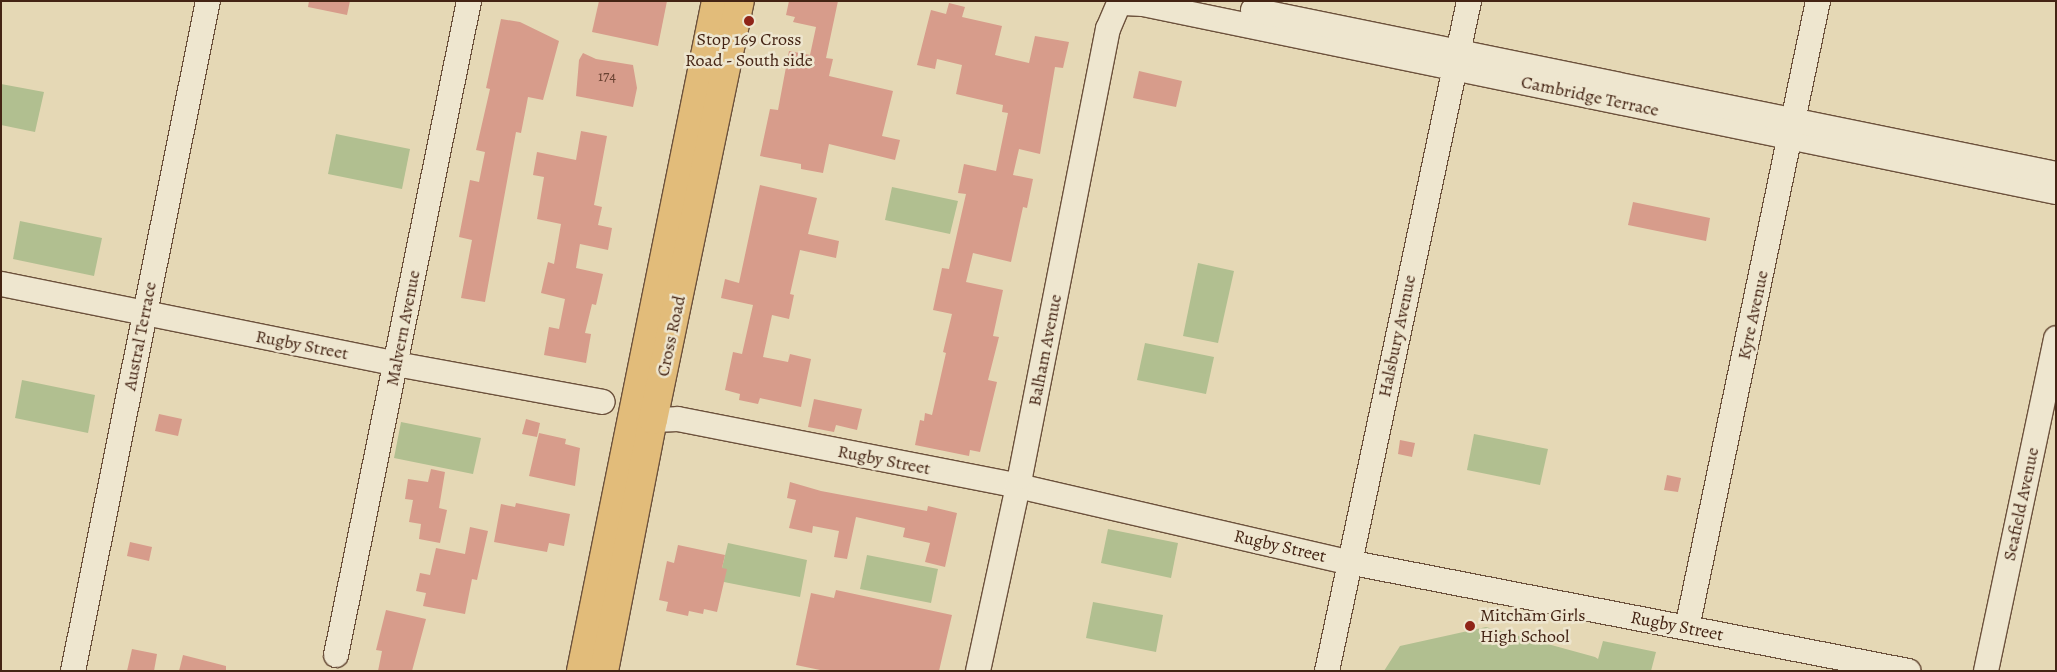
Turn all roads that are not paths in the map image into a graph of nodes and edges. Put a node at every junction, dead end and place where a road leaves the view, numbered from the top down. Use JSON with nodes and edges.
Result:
{"nodes":[{"id":1,"x":208,"y":1,"type":"edge"},
{"id":2,"x":469,"y":1,"type":"edge"},
{"id":3,"x":716,"y":1,"type":"edge"},
{"id":4,"x":740,"y":1,"type":"edge"},
{"id":5,"x":1210,"y":1,"type":"edge"},
{"id":6,"x":1469,"y":1,"type":"edge"},
{"id":7,"x":1818,"y":1,"type":"edge"},
{"id":8,"x":1116,"y":3,"type":"edge"},
{"id":9,"x":1236,"y":14,"type":"junction"},
{"id":10,"x":1457,"y":60,"type":"junction"},
{"id":11,"x":1793,"y":129,"type":"junction"},
{"id":12,"x":1998,"y":171,"type":"junction"},
{"id":13,"x":2056,"y":174,"type":"edge"},
{"id":14,"x":2056,"y":192,"type":"edge"},
{"id":15,"x":1,"y":284,"type":"edge"},
{"id":16,"x":145,"y":313,"type":"junction"},
{"id":17,"x":2056,"y":338,"type":"edge"},
{"id":18,"x":396,"y":364,"type":"junction"},
{"id":19,"x":603,"y":402,"type":"dead end"},
{"id":20,"x":653,"y":420,"type":"junction"},
{"id":21,"x":1018,"y":486,"type":"junction"},
{"id":22,"x":1348,"y":562,"type":"junction"},
{"id":23,"x":1687,"y":628,"type":"junction"},
{"id":24,"x":336,"y":655,"type":"dead end"},
{"id":25,"x":73,"y":671,"type":"edge"},
{"id":26,"x":581,"y":671,"type":"edge"},
{"id":27,"x":604,"y":671,"type":"edge"},
{"id":28,"x":978,"y":671,"type":"edge"},
{"id":29,"x":1327,"y":671,"type":"edge"},
{"id":30,"x":1908,"y":671,"type":"edge"},
{"id":31,"x":1986,"y":671,"type":"edge"}],
"edges":[{"from":1,"to":16,"type":"street","name":"Austral Terrace"},
{"from":2,"to":18,"type":"street","name":"Malvern Avenue"},
{"from":3,"to":26,"type":"highway","name":"Cross Road"},
{"from":4,"to":20,"type":"highway","name":"Cross Road"},
{"from":5,"to":9,"type":"street","name":"Cambridge Terrace"},
{"from":6,"to":10,"type":"street","name":"Halsbury Avenue"},
{"from":7,"to":11,"type":"street","name":"Kyre Avenue"},
{"from":8,"to":9,"type":"street","name":"Cambridge Terrace"},
{"from":8,"to":21,"type":"street","name":"Balham Avenue"},
{"from":9,"to":10,"type":"street","name":"Cambridge Terrace"},
{"from":10,"to":11,"type":"street","name":"Cambridge Terrace"},
{"from":10,"to":22,"type":"street","name":"Halsbury Avenue"},
{"from":11,"to":12,"type":"street","name":"Cambridge Terrace"},
{"from":11,"to":23,"type":"street","name":"Kyre Avenue"},
{"from":12,"to":13,"type":"street","name":"Cambridge Terrace"},
{"from":12,"to":14,"type":"street","name":"Cambridge Terrace"},
{"from":15,"to":16,"type":"street","name":"Rugby Street"},
{"from":16,"to":18,"type":"street","name":"Rugby Street"},
{"from":16,"to":25,"type":"street","name":"Austral Terrace"},
{"from":17,"to":31,"type":"street","name":"Seafield Avenue"},
{"from":18,"to":19,"type":"street","name":"Rugby Street"},
{"from":18,"to":24,"type":"street","name":"Malvern Avenue"},
{"from":20,"to":21,"type":"street","name":"Rugby Street"},
{"from":20,"to":27,"type":"highway","name":"Cross Road"},
{"from":21,"to":22,"type":"street","name":"Rugby Street"},
{"from":21,"to":28,"type":"street","name":"Balham Avenue"},
{"from":22,"to":23,"type":"street","name":"Rugby Street"},
{"from":22,"to":29,"type":"street","name":"Halsbury Avenue"},
{"from":23,"to":30,"type":"street","name":"Rugby Street"}]}
